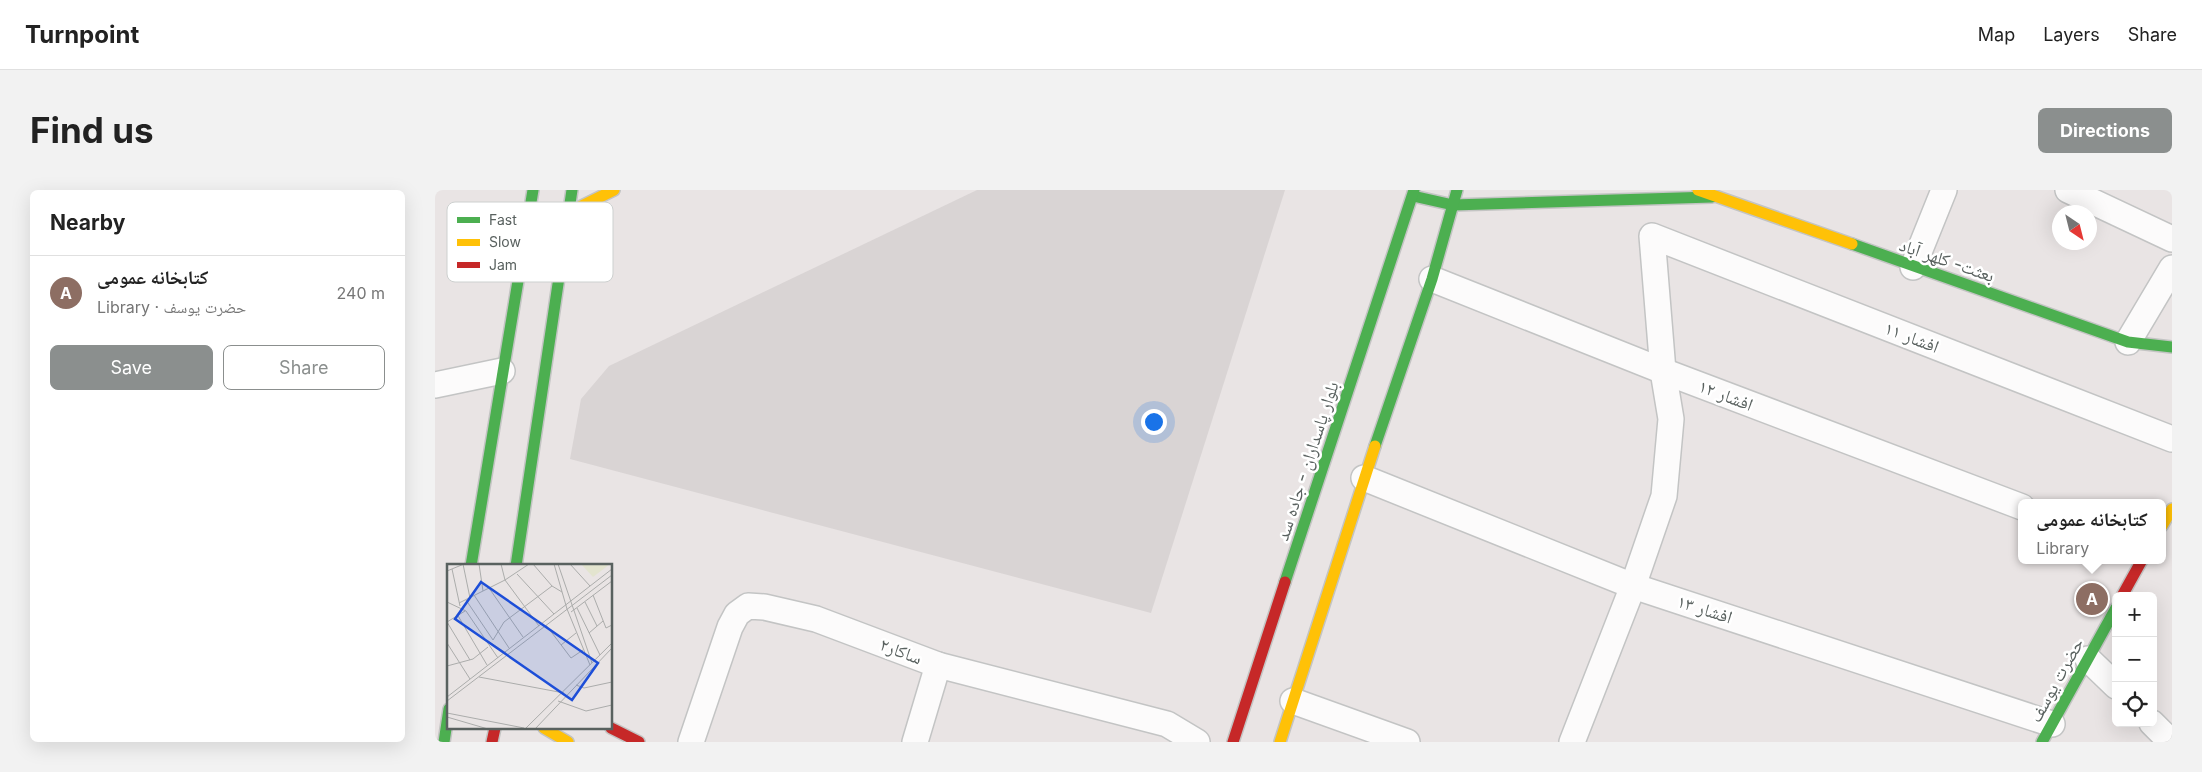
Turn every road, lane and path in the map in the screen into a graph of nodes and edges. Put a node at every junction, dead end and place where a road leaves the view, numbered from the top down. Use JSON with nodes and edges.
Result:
{"nodes":[{"id":1,"x":614,"y":190,"type":"edge"},
{"id":2,"x":1457,"y":190,"type":"edge"},
{"id":3,"x":1698,"y":190,"type":"edge"},
{"id":4,"x":1944,"y":190,"type":"edge"},
{"id":5,"x":2069,"y":190,"type":"edge"},
{"id":6,"x":1413,"y":193,"type":"edge"},
{"id":7,"x":1712,"y":197,"type":"junction"},
{"id":8,"x":588,"y":202,"type":"edge"},
{"id":9,"x":1453,"y":205,"type":"junction"},
{"id":10,"x":2172,"y":239,"type":"edge"},
{"id":11,"x":1913,"y":267,"type":"junction"},
{"id":12,"x":2172,"y":268,"type":"edge"},
{"id":13,"x":1432,"y":279,"type":"junction"},
{"id":14,"x":517,"y":282,"type":"edge"},
{"id":15,"x":559,"y":282,"type":"edge"},
{"id":16,"x":2128,"y":342,"type":"junction"},
{"id":17,"x":2172,"y":347,"type":"edge"},
{"id":18,"x":502,"y":371,"type":"junction"},
{"id":19,"x":1663,"y":371,"type":"junction"},
{"id":20,"x":435,"y":385,"type":"edge"},
{"id":21,"x":2172,"y":439,"type":"edge"},
{"id":22,"x":1364,"y":478,"type":"junction"},
{"id":23,"x":2018,"y":505,"type":"edge"},
{"id":24,"x":471,"y":564,"type":"edge"},
{"id":25,"x":517,"y":564,"type":"edge"},
{"id":26,"x":2140,"y":564,"type":"edge"},
{"id":27,"x":1633,"y":586,"type":"junction"},
{"id":28,"x":2125,"y":592,"type":"edge"},
{"id":29,"x":2112,"y":615,"type":"edge"},
{"id":30,"x":2088,"y":659,"type":"junction"},
{"id":31,"x":938,"y":665,"type":"junction"},
{"id":32,"x":2112,"y":682,"type":"edge"},
{"id":33,"x":1293,"y":701,"type":"junction"},
{"id":34,"x":447,"y":722,"type":"edge"},
{"id":35,"x":2156,"y":727,"type":"edge"},
{"id":36,"x":613,"y":729,"type":"edge"},
{"id":37,"x":547,"y":730,"type":"edge"},
{"id":38,"x":2047,"y":733,"type":"edge"},
{"id":39,"x":444,"y":742,"type":"edge"},
{"id":40,"x":568,"y":742,"type":"edge"},
{"id":41,"x":639,"y":742,"type":"edge"},
{"id":42,"x":691,"y":742,"type":"edge"},
{"id":43,"x":915,"y":742,"type":"edge"},
{"id":44,"x":1197,"y":742,"type":"edge"},
{"id":45,"x":1233,"y":742,"type":"edge"},
{"id":46,"x":1280,"y":742,"type":"edge"},
{"id":47,"x":1407,"y":742,"type":"edge"},
{"id":48,"x":1572,"y":742,"type":"edge"},
{"id":49,"x":2171,"y":742,"type":"edge"}],
"edges":[{"from":1,"to":8,"type":"main road"},
{"from":2,"to":9,"type":"main road"},
{"from":3,"to":7,"type":"main road"},
{"from":4,"to":11,"type":"street"},
{"from":5,"to":10,"type":"street"},
{"from":6,"to":9,"type":"main road"},
{"from":6,"to":45,"type":"main road","name":"بلوار پاسداران - جاده سد"},
{"from":7,"to":9,"type":"main road"},
{"from":7,"to":11,"type":"main road","name":"بعثت- کلهر آباد"},
{"from":9,"to":13,"type":"main road"},
{"from":11,"to":16,"type":"main road","name":"بعثت- کلهر آباد"},
{"from":12,"to":16,"type":"street"},
{"from":13,"to":19,"type":"street","name":"افشار ۱۲"},
{"from":13,"to":22,"type":"main road"},
{"from":14,"to":18,"type":"main road"},
{"from":15,"to":25,"type":"main road"},
{"from":16,"to":17,"type":"main road","name":"بعثت- کلهر آباد"},
{"from":18,"to":20,"type":"street"},
{"from":18,"to":24,"type":"main road"},
{"from":19,"to":21,"type":"street","name":"افشار ۱۱"},
{"from":19,"to":23,"type":"street","name":"افشار ۱۲"},
{"from":19,"to":27,"type":"street"},
{"from":22,"to":27,"type":"street","name":"افشار ۱۳"},
{"from":22,"to":33,"type":"main road"},
{"from":26,"to":28,"type":"main road"},
{"from":27,"to":38,"type":"street","name":"افشار ۱۳"},
{"from":27,"to":48,"type":"street"},
{"from":29,"to":30,"type":"main road","name":"حضرت یوسف"},
{"from":30,"to":32,"type":"street"},
{"from":30,"to":38,"type":"main road","name":"حضرت یوسف"},
{"from":31,"to":42,"type":"street","name":"ساکار۲"},
{"from":31,"to":43,"type":"street"},
{"from":31,"to":44,"type":"street","name":"ساکار۲"},
{"from":33,"to":46,"type":"main road"},
{"from":33,"to":47,"type":"street"},
{"from":34,"to":39,"type":"main road"},
{"from":35,"to":49,"type":"street"},
{"from":36,"to":41,"type":"main road"},
{"from":37,"to":40,"type":"main road"}]}
